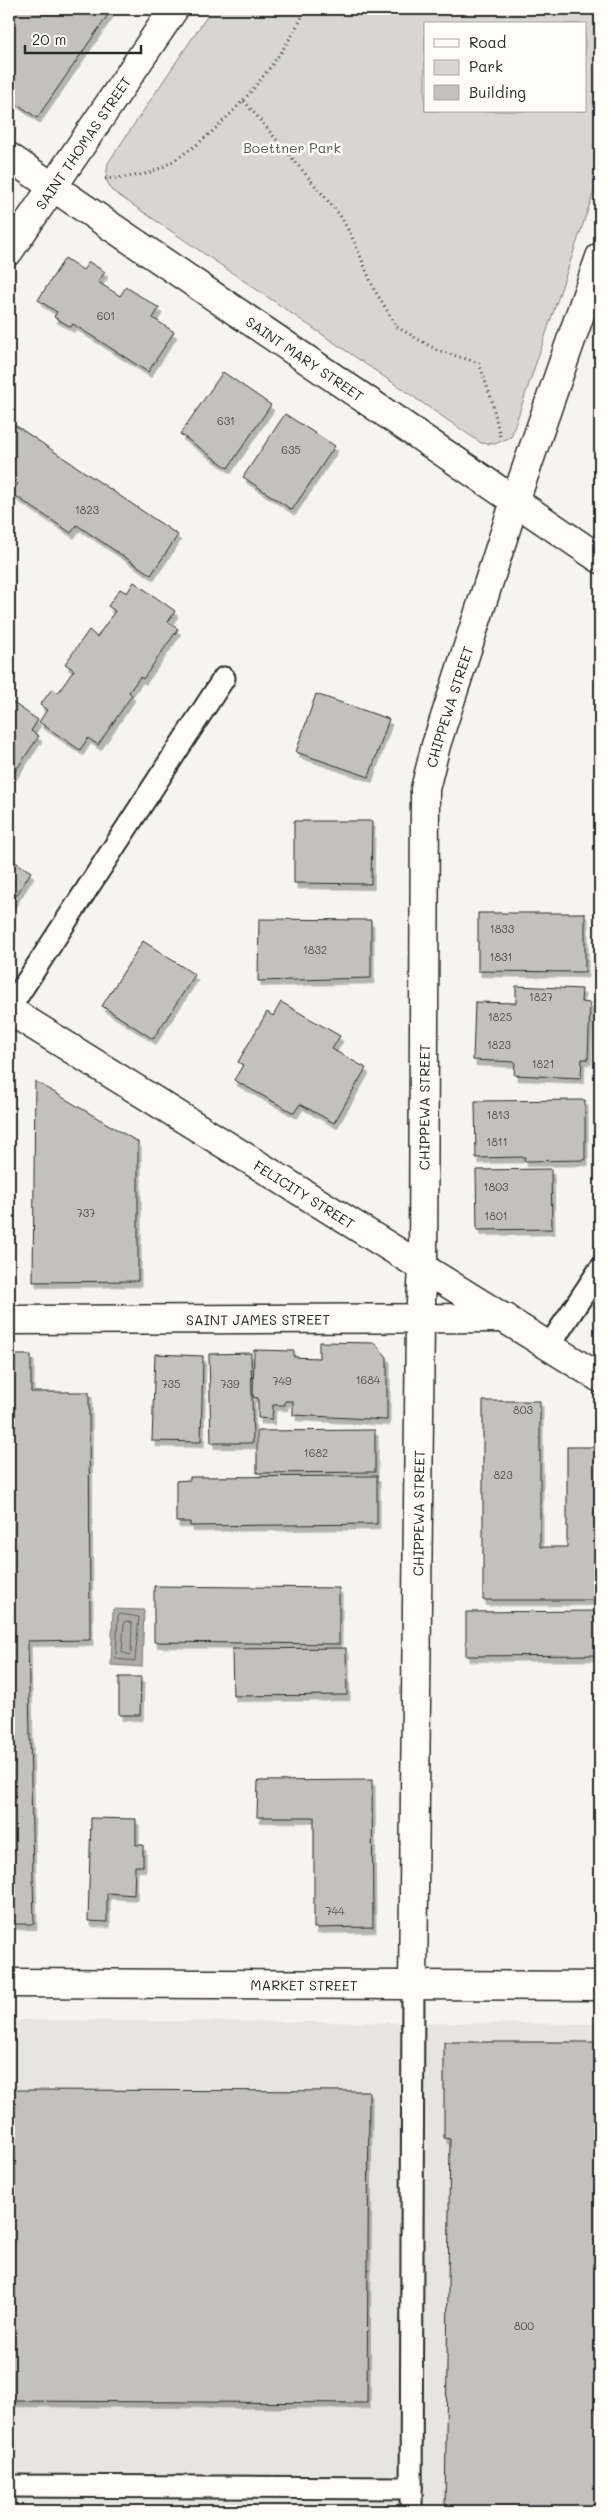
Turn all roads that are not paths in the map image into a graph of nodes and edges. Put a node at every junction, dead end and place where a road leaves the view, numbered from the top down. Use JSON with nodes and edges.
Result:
{"nodes":[{"id":1,"x":174,"y":9,"type":"edge"},
{"id":2,"x":9,"y":158,"type":"edge"},
{"id":3,"x":52,"y":187,"type":"junction"},
{"id":4,"x":9,"y":251,"type":"edge"},
{"id":5,"x":600,"y":257,"type":"edge"},
{"id":6,"x":514,"y":501,"type":"junction"},
{"id":7,"x":600,"y":559,"type":"edge"},
{"id":8,"x":224,"y":678,"type":"dead end"},
{"id":9,"x":9,"y":1009,"type":"edge"},
{"id":10,"x":423,"y":1269,"type":"junction"},
{"id":11,"x":600,"y":1269,"type":"edge"},
{"id":12,"x":506,"y":1318,"type":"junction"},
{"id":13,"x":420,"y":1319,"type":"junction"},
{"id":14,"x":9,"y":1320,"type":"edge"},
{"id":15,"x":549,"y":1346,"type":"junction"},
{"id":16,"x":600,"y":1378,"type":"edge"},
{"id":17,"x":9,"y":1983,"type":"edge"},
{"id":18,"x":413,"y":1986,"type":"junction"},
{"id":19,"x":600,"y":1986,"type":"edge"},
{"id":20,"x":9,"y":2486,"type":"edge"},
{"id":21,"x":411,"y":2488,"type":"junction"},
{"id":22,"x":411,"y":2511,"type":"edge"}],
"edges":[{"from":1,"to":3,"type":"street","name":"SAINT THOMAS STREET"},
{"from":2,"to":3,"type":"street","name":"SAINT MARY STREET"},
{"from":3,"to":4,"type":"street","name":"SAINT THOMAS STREET"},
{"from":3,"to":6,"type":"street","name":"SAINT MARY STREET"},
{"from":5,"to":6,"type":"street","name":"CHIPPEWA STREET"},
{"from":6,"to":7,"type":"street","name":"SAINT MARY STREET"},
{"from":6,"to":10,"type":"street","name":"CHIPPEWA STREET"},
{"from":8,"to":9,"type":"lane"},
{"from":9,"to":10,"type":"street","name":"FELICITY STREET"},
{"from":10,"to":12,"type":"street","name":"FELICITY STREET"},
{"from":10,"to":13,"type":"street","name":"CHIPPEWA STREET"},
{"from":11,"to":15,"type":"lane"},
{"from":12,"to":13,"type":"street","name":"SAINT JAMES STREET"},
{"from":12,"to":15,"type":"street","name":"FELICITY STREET"},
{"from":13,"to":14,"type":"street","name":"SAINT JAMES STREET"},
{"from":13,"to":18,"type":"street","name":"CHIPPEWA STREET"},
{"from":15,"to":16,"type":"street","name":"FELICITY STREET"},
{"from":17,"to":18,"type":"street","name":"MARKET STREET"},
{"from":18,"to":19,"type":"street","name":"MARKET STREET"},
{"from":18,"to":21,"type":"lane"},
{"from":20,"to":21,"type":"lane"},
{"from":21,"to":22,"type":"lane"}]}
